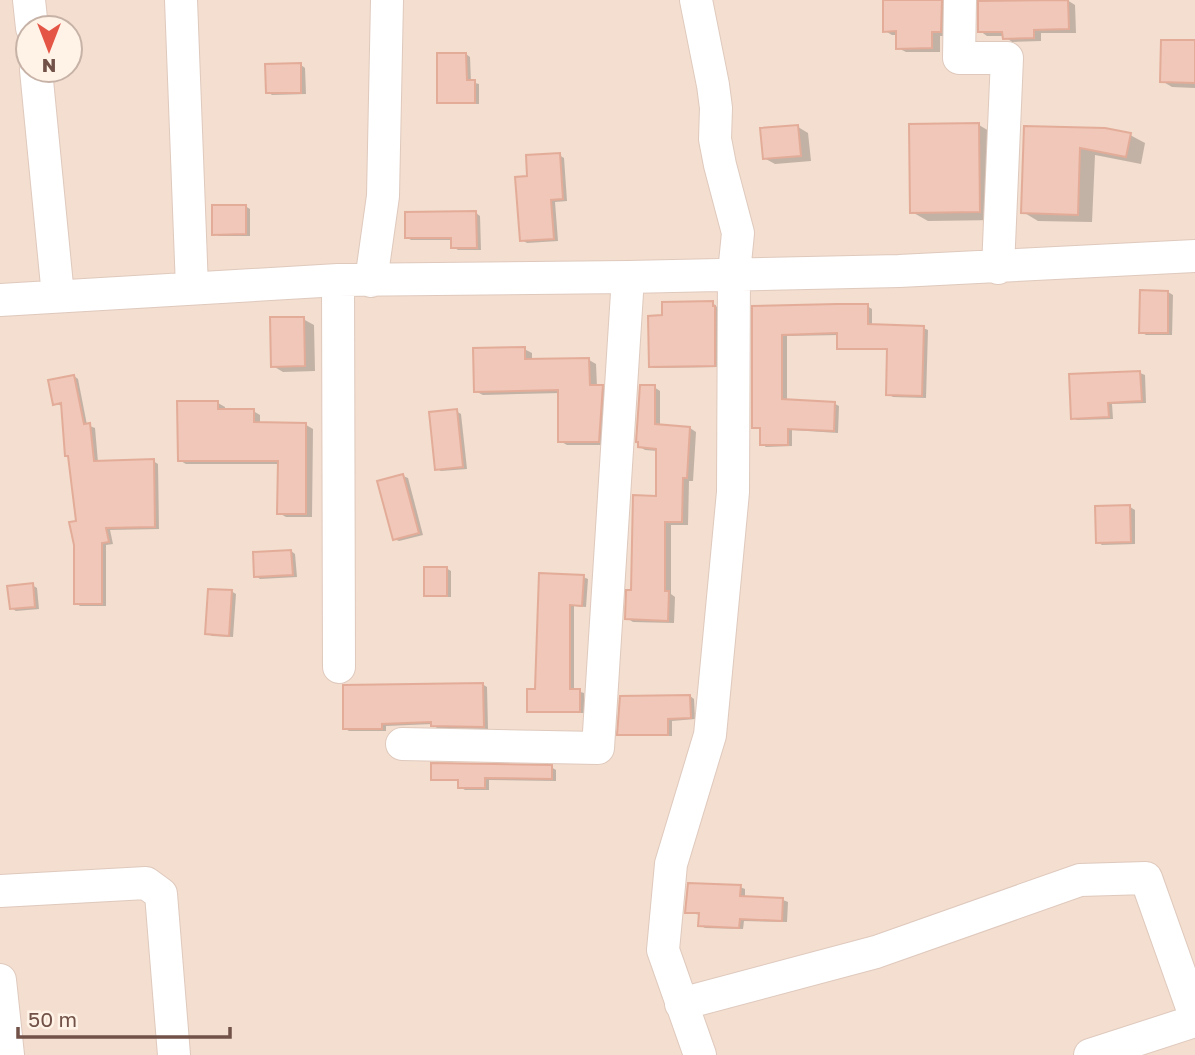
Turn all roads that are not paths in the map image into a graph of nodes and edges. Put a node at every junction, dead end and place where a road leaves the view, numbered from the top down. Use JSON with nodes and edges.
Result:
{"nodes":[{"id":1,"x":181,"y":0,"type":"edge"},
{"id":2,"x":387,"y":0,"type":"edge"},
{"id":3,"x":696,"y":0,"type":"edge"},
{"id":4,"x":960,"y":0,"type":"edge"},
{"id":5,"x":37,"y":84,"type":"edge"},
{"id":6,"x":1195,"y":256,"type":"edge"},
{"id":7,"x":998,"y":268,"type":"junction"},
{"id":8,"x":734,"y":273,"type":"junction"},
{"id":9,"x":628,"y":277,"type":"junction"},
{"id":10,"x":338,"y":280,"type":"junction"},
{"id":11,"x":371,"y":281,"type":"junction"},
{"id":12,"x":192,"y":288,"type":"junction"},
{"id":13,"x":58,"y":296,"type":"junction"},
{"id":14,"x":0,"y":300,"type":"edge"},
{"id":15,"x":339,"y":667,"type":"dead end"},
{"id":16,"x":402,"y":744,"type":"dead end"},
{"id":17,"x":0,"y":891,"type":"edge"},
{"id":18,"x":0,"y":980,"type":"edge"},
{"id":19,"x":681,"y":1004,"type":"junction"},
{"id":20,"x":1195,"y":1018,"type":"edge"},
{"id":21,"x":8,"y":1055,"type":"edge"},
{"id":22,"x":174,"y":1055,"type":"edge"},
{"id":23,"x":700,"y":1055,"type":"edge"},
{"id":24,"x":1090,"y":1055,"type":"edge"}],
"edges":[{"from":1,"to":12,"type":"street"},
{"from":2,"to":11,"type":"street"},
{"from":3,"to":8,"type":"street"},
{"from":4,"to":7,"type":"street"},
{"from":5,"to":13,"type":"street"},
{"from":6,"to":7,"type":"street"},
{"from":7,"to":8,"type":"street"},
{"from":8,"to":9,"type":"street"},
{"from":8,"to":19,"type":"street"},
{"from":9,"to":11,"type":"street"},
{"from":9,"to":16,"type":"street"},
{"from":10,"to":11,"type":"street"},
{"from":10,"to":12,"type":"street"},
{"from":10,"to":15,"type":"street"},
{"from":12,"to":13,"type":"street"},
{"from":13,"to":14,"type":"street"},
{"from":17,"to":22,"type":"street"},
{"from":18,"to":21,"type":"street"},
{"from":19,"to":20,"type":"street"},
{"from":19,"to":23,"type":"street"},
{"from":20,"to":24,"type":"street"}]}
